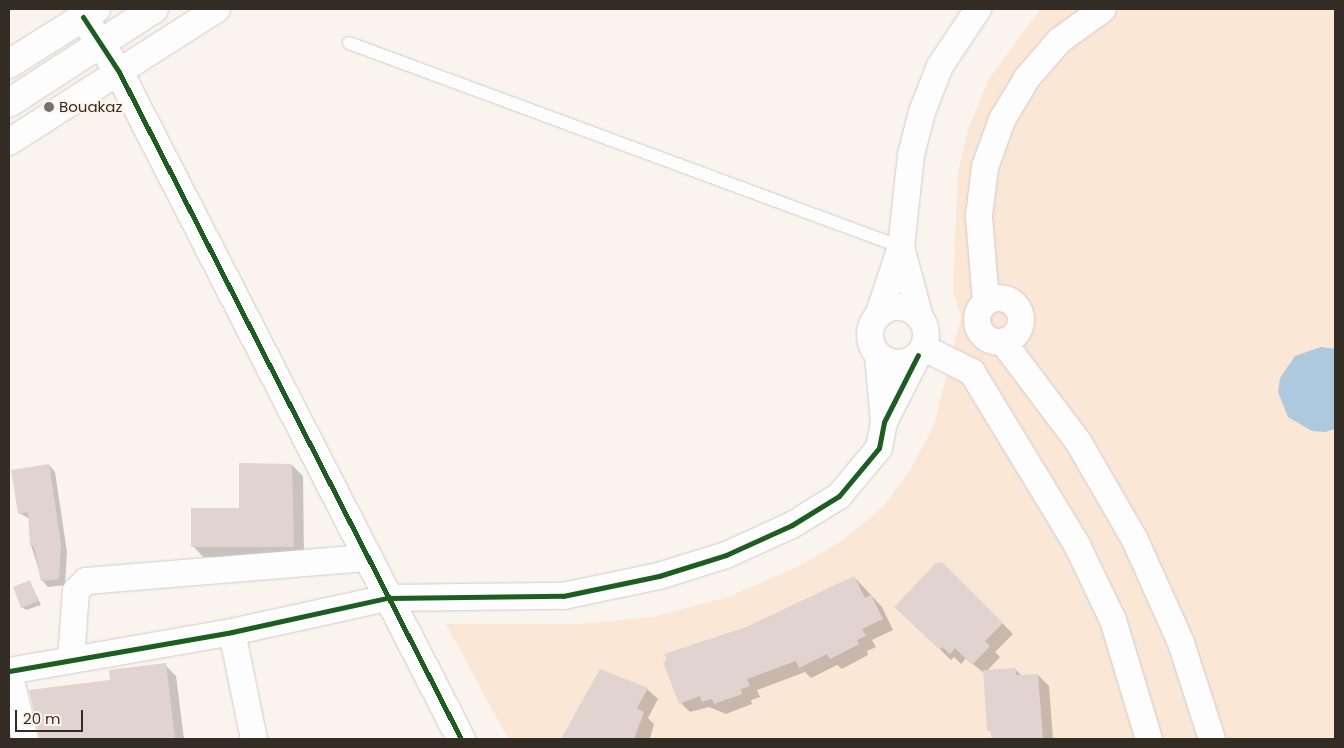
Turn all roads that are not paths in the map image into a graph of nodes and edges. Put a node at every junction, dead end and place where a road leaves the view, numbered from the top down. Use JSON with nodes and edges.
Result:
{"nodes":[{"id":1,"x":154,"y":9,"type":"edge"},
{"id":2,"x":217,"y":9,"type":"edge"},
{"id":3,"x":978,"y":9,"type":"edge"},
{"id":4,"x":1104,"y":9,"type":"edge"},
{"id":5,"x":89,"y":13,"type":"edge"},
{"id":6,"x":100,"y":43,"type":"junction"},
{"id":7,"x":349,"y":43,"type":"dead end"},
{"id":8,"x":9,"y":64,"type":"edge"},
{"id":9,"x":119,"y":72,"type":"junction"},
{"id":10,"x":9,"y":103,"type":"edge"},
{"id":11,"x":9,"y":142,"type":"edge"},
{"id":12,"x":901,"y":247,"type":"junction"},
{"id":13,"x":878,"y":316,"type":"junction"},
{"id":14,"x":920,"y":318,"type":"junction"},
{"id":15,"x":921,"y":352,"type":"junction"},
{"id":16,"x":878,"y":355,"type":"junction"},
{"id":17,"x":884,"y":422,"type":"junction"},
{"id":18,"x":366,"y":558,"type":"junction"},
{"id":19,"x":387,"y":598,"type":"junction"},
{"id":20,"x":232,"y":632,"type":"junction"},
{"id":21,"x":71,"y":658,"type":"junction"},
{"id":22,"x":9,"y":671,"type":"edge"},
{"id":23,"x":456,"y":738,"type":"edge"},
{"id":24,"x":25,"y":739,"type":"edge"},
{"id":25,"x":254,"y":739,"type":"edge"},
{"id":26,"x":1149,"y":739,"type":"edge"},
{"id":27,"x":1212,"y":739,"type":"edge"}],
"edges":[{"from":1,"to":6,"type":"street"},
{"from":2,"to":9,"type":"street"},
{"from":3,"to":12,"type":"street"},
{"from":4,"to":27,"type":"street"},
{"from":5,"to":6,"type":"street"},
{"from":5,"to":8,"type":"street"},
{"from":6,"to":9,"type":"street"},
{"from":6,"to":10,"type":"street"},
{"from":7,"to":12,"type":"lane"},
{"from":9,"to":11,"type":"street"},
{"from":9,"to":18,"type":"street"},
{"from":12,"to":13,"type":"street"},
{"from":12,"to":14,"type":"street"},
{"from":13,"to":14,"type":"street"},
{"from":13,"to":16,"type":"street"},
{"from":14,"to":15,"type":"street"},
{"from":15,"to":16,"type":"street"},
{"from":15,"to":17,"type":"street"},
{"from":15,"to":26,"type":"street"},
{"from":16,"to":17,"type":"street"},
{"from":17,"to":19,"type":"street"},
{"from":18,"to":19,"type":"street"},
{"from":18,"to":21,"type":"street"},
{"from":19,"to":20,"type":"street"},
{"from":19,"to":23,"type":"street"},
{"from":20,"to":21,"type":"street"},
{"from":20,"to":25,"type":"street"},
{"from":21,"to":22,"type":"street"},
{"from":22,"to":24,"type":"street"}]}
